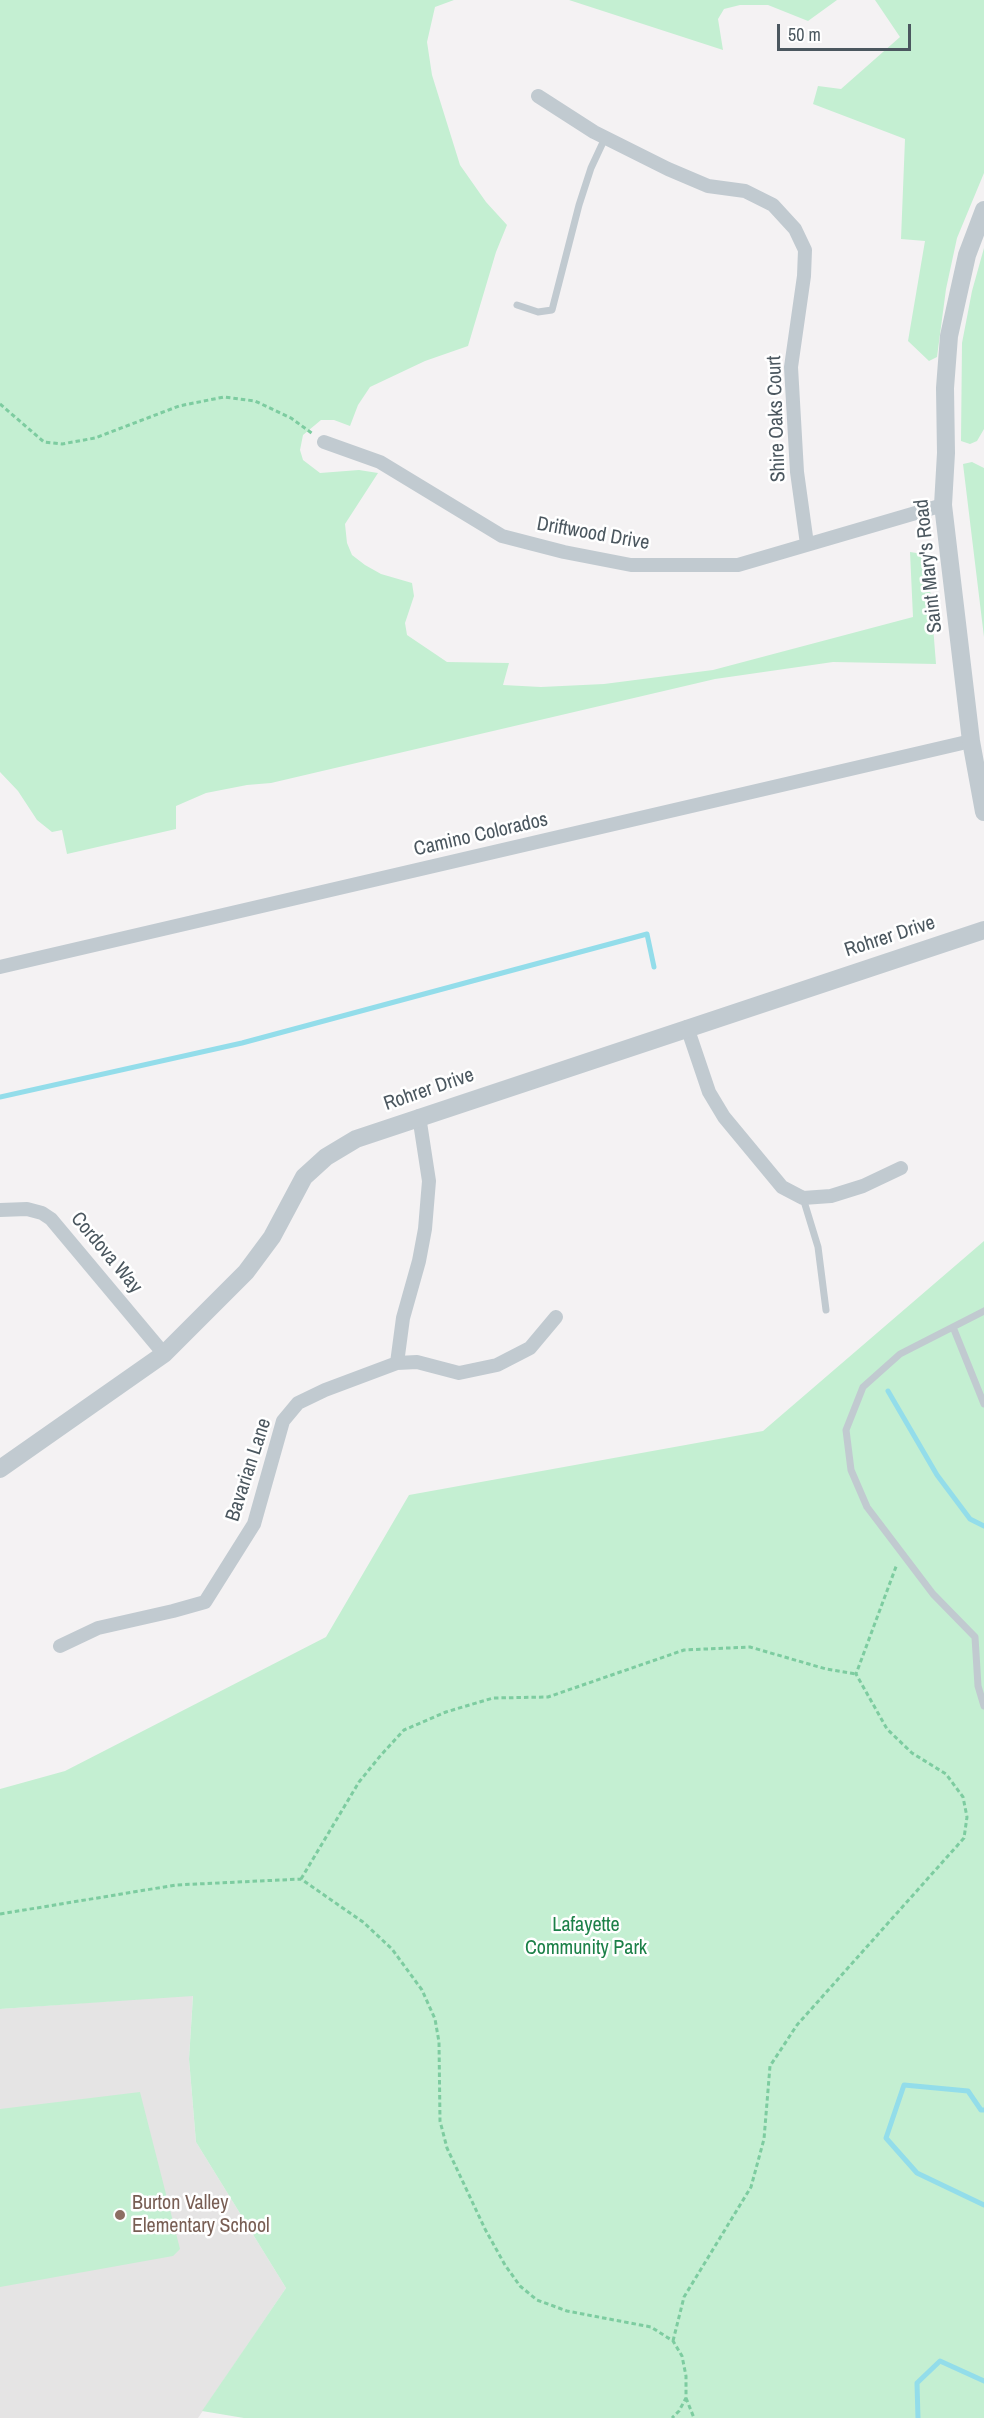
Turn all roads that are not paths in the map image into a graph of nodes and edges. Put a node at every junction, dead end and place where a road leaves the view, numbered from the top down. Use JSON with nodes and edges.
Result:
{"nodes":[{"id":1,"x":538,"y":96,"type":"dead end"},
{"id":2,"x":605,"y":138,"type":"junction"},
{"id":3,"x":984,"y":210,"type":"edge"},
{"id":4,"x":517,"y":305,"type":"dead end"},
{"id":5,"x":324,"y":442,"type":"road end"},
{"id":6,"x":943,"y":505,"type":"junction"},
{"id":7,"x":807,"y":544,"type":"junction"},
{"id":8,"x":971,"y":741,"type":"junction"},
{"id":9,"x":984,"y":812,"type":"edge"},
{"id":10,"x":984,"y":930,"type":"edge"},
{"id":11,"x":0,"y":967,"type":"edge"},
{"id":12,"x":687,"y":1027,"type":"junction"},
{"id":13,"x":419,"y":1116,"type":"junction"},
{"id":14,"x":901,"y":1168,"type":"dead end"},
{"id":15,"x":803,"y":1198,"type":"junction"},
{"id":16,"x":0,"y":1210,"type":"edge"},
{"id":17,"x":826,"y":1311,"type":"dead end"},
{"id":18,"x":984,"y":1311,"type":"edge"},
{"id":19,"x":556,"y":1317,"type":"dead end"},
{"id":20,"x":953,"y":1327,"type":"junction"},
{"id":21,"x":164,"y":1354,"type":"junction"},
{"id":22,"x":398,"y":1363,"type":"junction"},
{"id":23,"x":984,"y":1404,"type":"edge"},
{"id":24,"x":0,"y":1469,"type":"edge"},
{"id":25,"x":60,"y":1646,"type":"dead end"},
{"id":26,"x":984,"y":1706,"type":"edge"}],
"edges":[{"from":1,"to":2,"type":"street","name":"Shire Oaks Court"},
{"from":2,"to":4,"type":"lane"},
{"from":2,"to":7,"type":"street","name":"Shire Oaks Court"},
{"from":3,"to":6,"type":"street","name":"Saint Mary's Road"},
{"from":5,"to":7,"type":"street","name":"Driftwood Drive"},
{"from":6,"to":7,"type":"street","name":"Driftwood Drive"},
{"from":6,"to":8,"type":"street","name":"Saint Mary's Road"},
{"from":8,"to":9,"type":"street","name":"Saint Mary's Road"},
{"from":8,"to":11,"type":"street","name":"Camino Colorados"},
{"from":10,"to":12,"type":"street","name":"Rohrer Drive"},
{"from":12,"to":13,"type":"street","name":"Rohrer Drive"},
{"from":12,"to":15,"type":"street"},
{"from":13,"to":21,"type":"street","name":"Rohrer Drive"},
{"from":13,"to":22,"type":"street"},
{"from":14,"to":15,"type":"street"},
{"from":15,"to":17,"type":"lane"},
{"from":16,"to":21,"type":"street","name":"Cordova Way"},
{"from":18,"to":20,"type":"lane"},
{"from":19,"to":22,"type":"street"},
{"from":20,"to":23,"type":"lane"},
{"from":20,"to":26,"type":"lane"},
{"from":21,"to":24,"type":"street","name":"Rohrer Drive"},
{"from":22,"to":25,"type":"street","name":"Bavarian Lane"}]}
